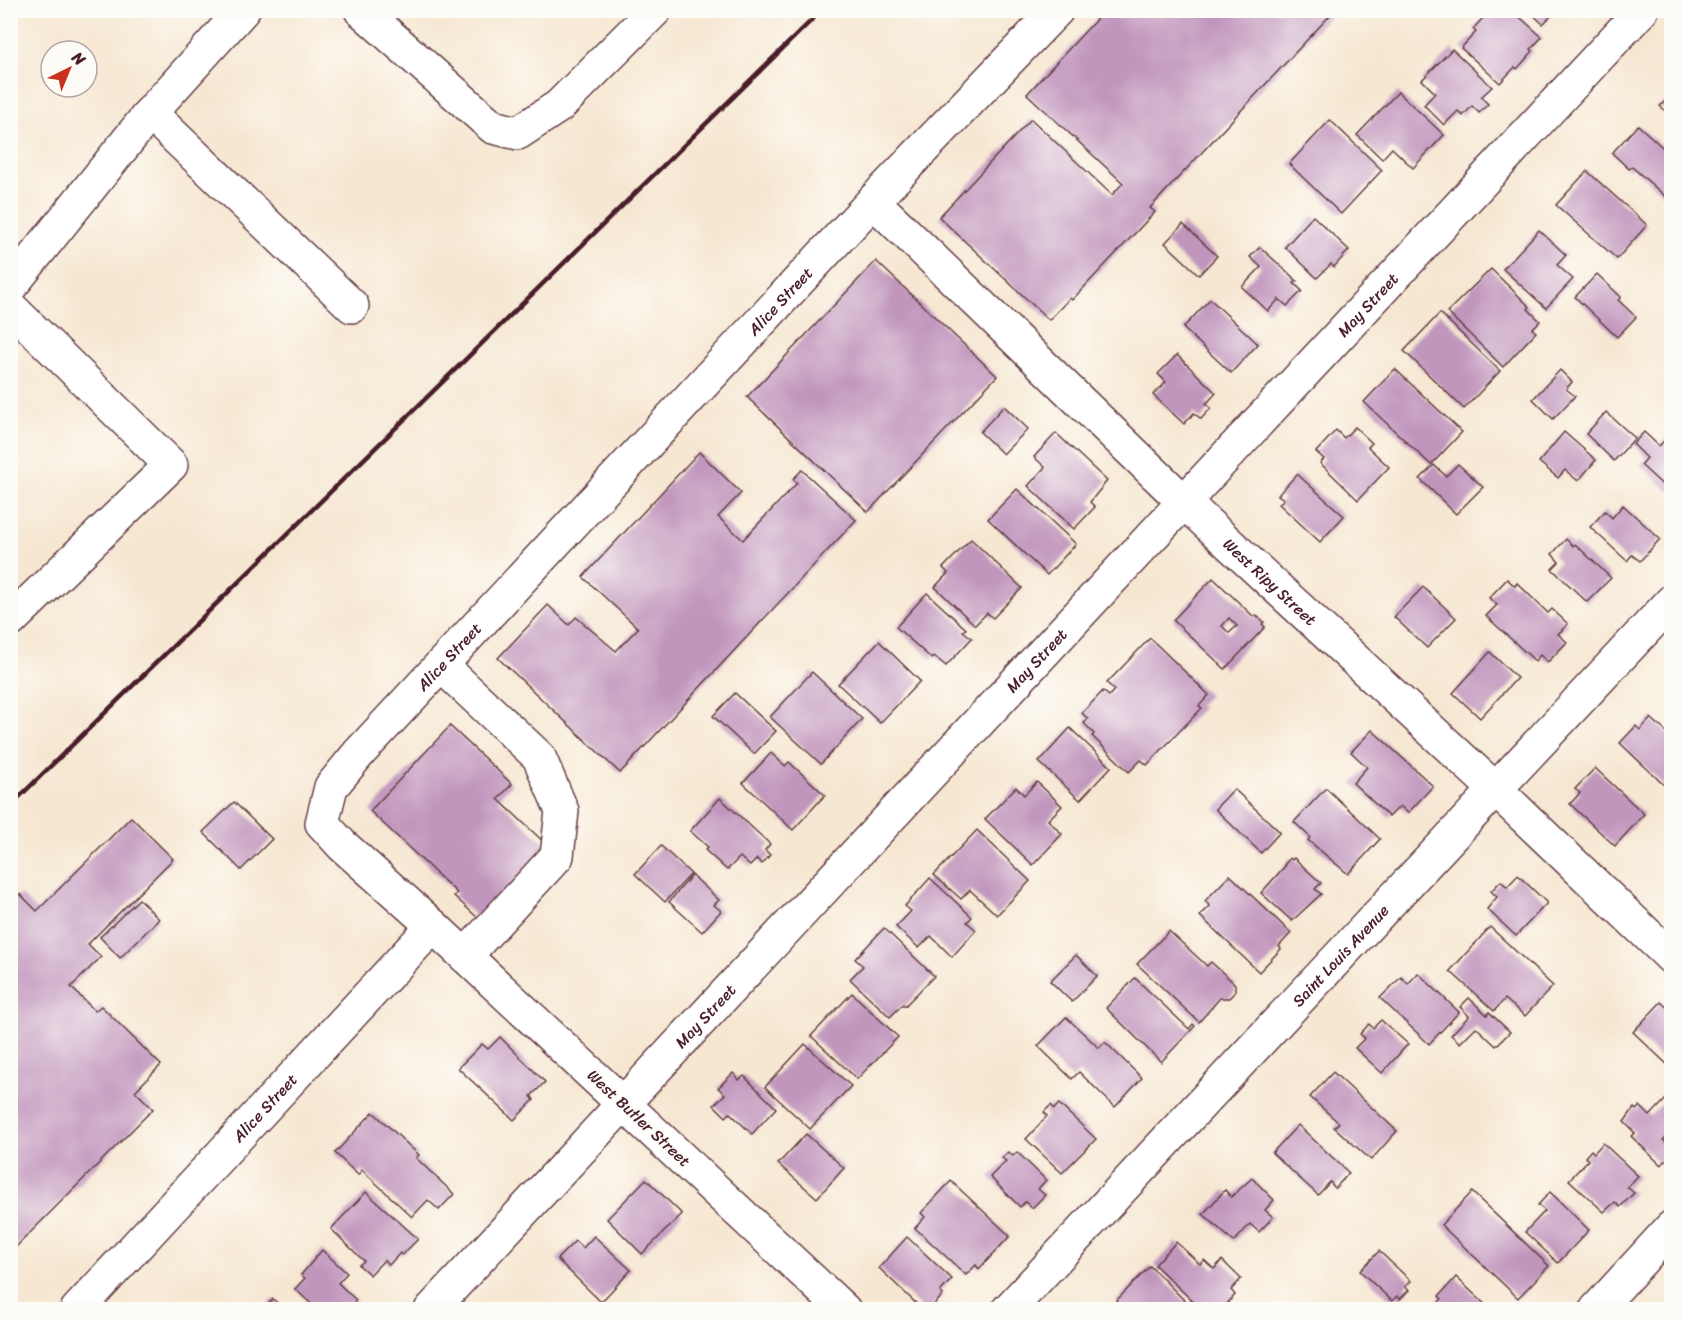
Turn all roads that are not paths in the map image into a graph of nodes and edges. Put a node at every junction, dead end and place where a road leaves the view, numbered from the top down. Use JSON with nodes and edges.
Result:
{"nodes":[{"id":1,"x":243,"y":10,"type":"edge"},
{"id":2,"x":361,"y":10,"type":"edge"},
{"id":3,"x":655,"y":10,"type":"edge"},
{"id":4,"x":1057,"y":10,"type":"edge"},
{"id":5,"x":1642,"y":10,"type":"edge"},
{"id":6,"x":150,"y":113,"type":"junction"},
{"id":7,"x":873,"y":201,"type":"junction"},
{"id":8,"x":10,"y":287,"type":"edge"},
{"id":9,"x":351,"y":306,"type":"dead end"},
{"id":10,"x":10,"y":308,"type":"edge"},
{"id":11,"x":1184,"y":502,"type":"junction"},
{"id":12,"x":1671,"y":601,"type":"edge"},
{"id":13,"x":10,"y":621,"type":"edge"},
{"id":14,"x":441,"y":664,"type":"junction"},
{"id":15,"x":1495,"y":789,"type":"junction"},
{"id":16,"x":434,"y":926,"type":"junction"},
{"id":17,"x":465,"y":956,"type":"junction"},
{"id":18,"x":1671,"y":958,"type":"edge"},
{"id":19,"x":623,"y":1103,"type":"junction"},
{"id":20,"x":1671,"y":1227,"type":"edge"},
{"id":21,"x":77,"y":1310,"type":"edge"},
{"id":22,"x":431,"y":1310,"type":"edge"},
{"id":23,"x":844,"y":1310,"type":"edge"},
{"id":24,"x":1008,"y":1310,"type":"edge"},
{"id":25,"x":1596,"y":1310,"type":"edge"}],
"edges":[{"from":1,"to":6,"type":"street"},
{"from":2,"to":3,"type":"street"},
{"from":4,"to":7,"type":"street","name":"Alice Street"},
{"from":5,"to":11,"type":"street","name":"May Street"},
{"from":6,"to":8,"type":"street"},
{"from":6,"to":9,"type":"street"},
{"from":7,"to":11,"type":"street","name":"West Ripy Street"},
{"from":7,"to":14,"type":"street","name":"Alice Street"},
{"from":10,"to":13,"type":"street"},
{"from":11,"to":15,"type":"street","name":"West Ripy Street"},
{"from":11,"to":19,"type":"street","name":"May Street"},
{"from":12,"to":15,"type":"street","name":"Saint Louis Avenue"},
{"from":14,"to":16,"type":"street","name":"Alice Street"},
{"from":14,"to":17,"type":"street"},
{"from":15,"to":18,"type":"street","name":"West Ripy Street"},
{"from":15,"to":24,"type":"street","name":"Saint Louis Avenue"},
{"from":16,"to":17,"type":"street","name":"West Butler Street"},
{"from":16,"to":21,"type":"street","name":"Alice Street"},
{"from":17,"to":19,"type":"street","name":"West Butler Street"},
{"from":19,"to":22,"type":"street","name":"May Street"},
{"from":19,"to":23,"type":"street","name":"West Butler Street"},
{"from":20,"to":25,"type":"street"}]}
